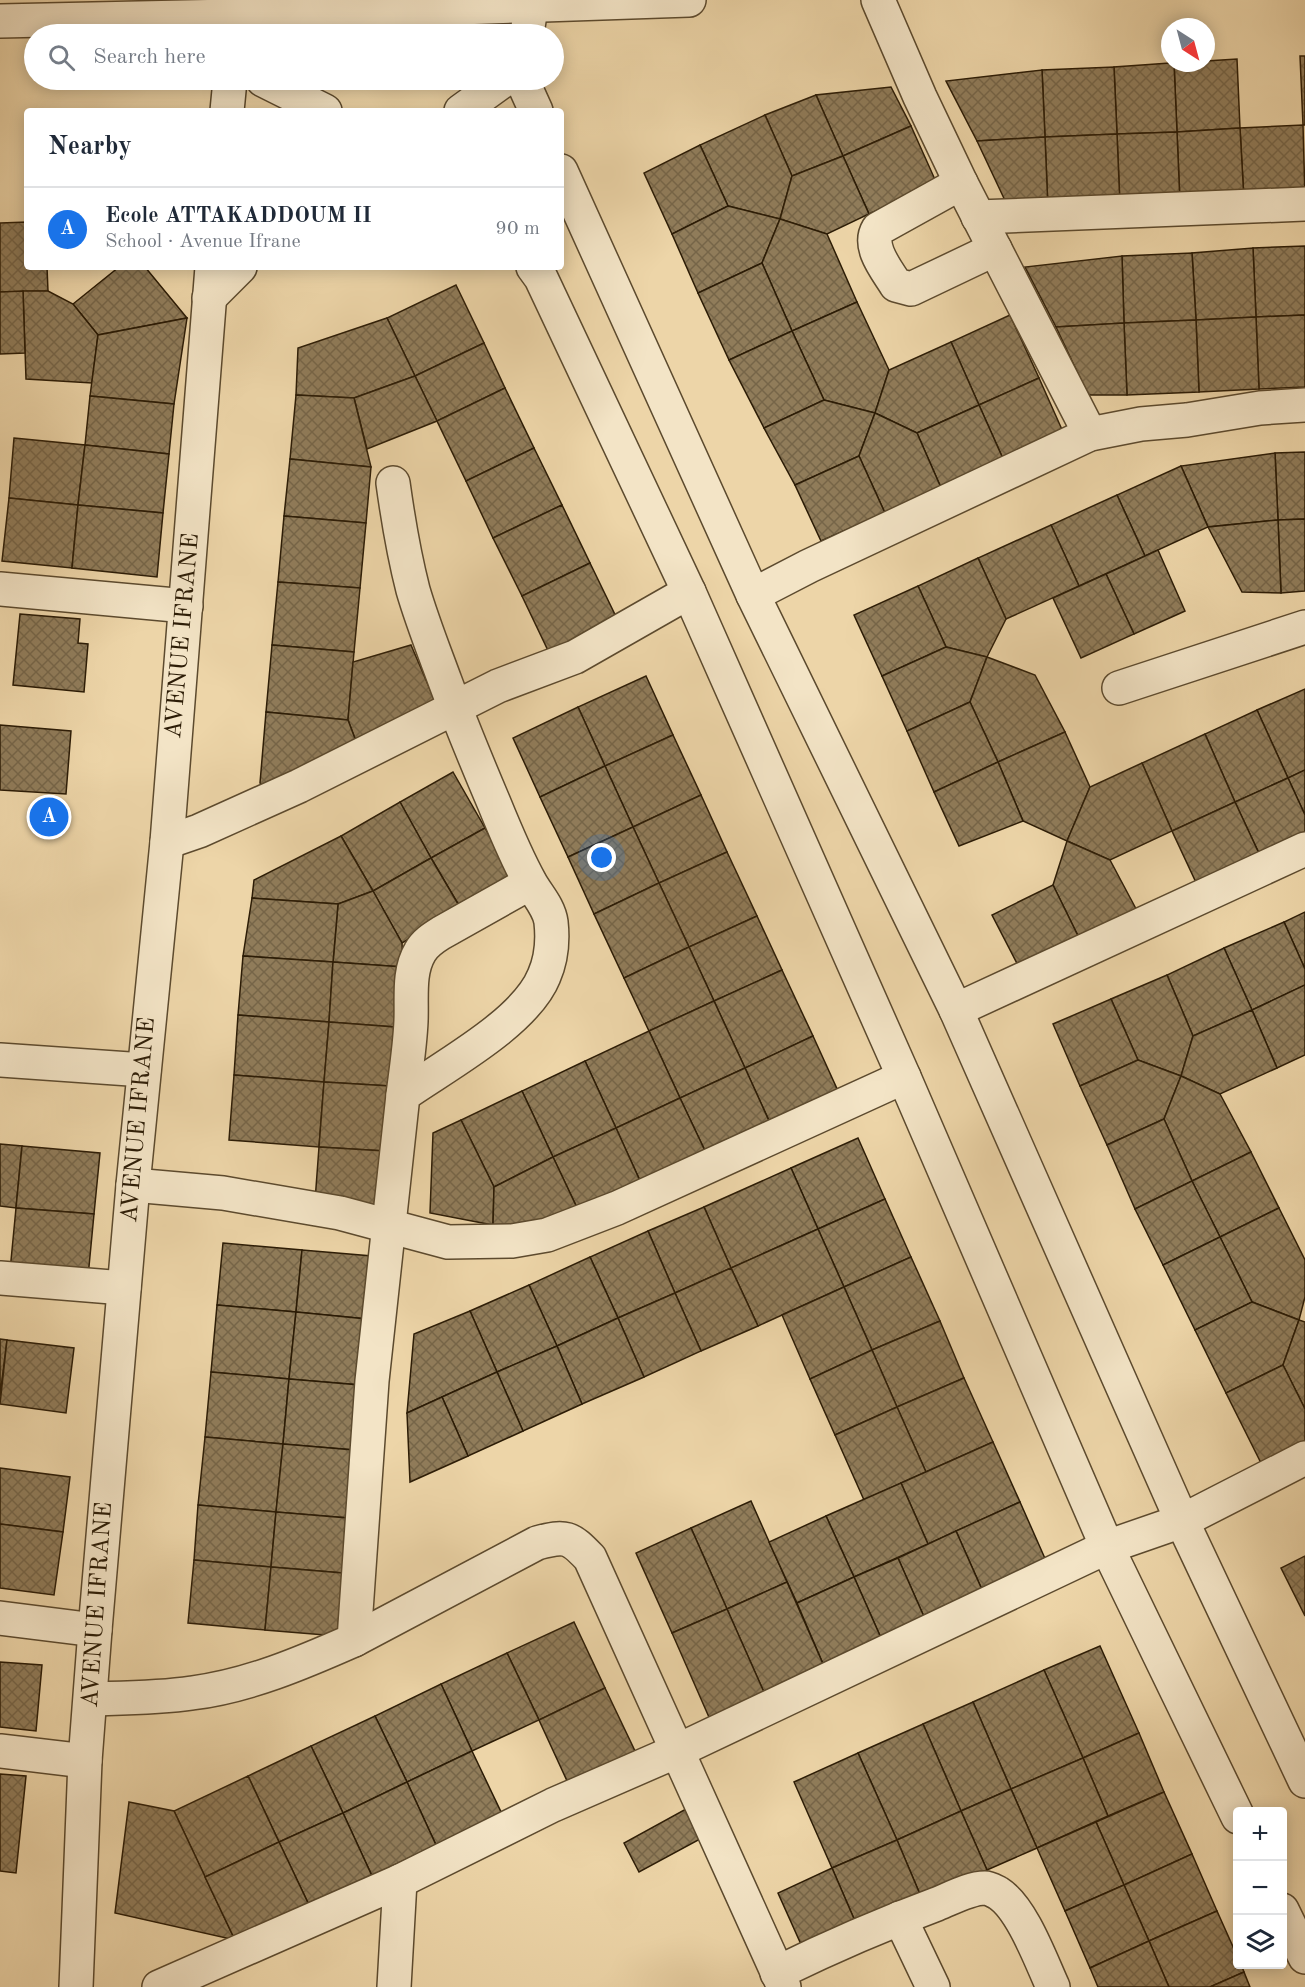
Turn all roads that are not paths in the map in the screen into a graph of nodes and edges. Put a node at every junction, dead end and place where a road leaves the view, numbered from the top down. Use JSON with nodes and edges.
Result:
{"nodes":[{"id":1,"x":689,"y":0,"type":"edge"},
{"id":2,"x":878,"y":0,"type":"edge"},
{"id":3,"x":530,"y":13,"type":"edge"},
{"id":4,"x":231,"y":17,"type":"edge"},
{"id":5,"x":0,"y":21,"type":"edge"},
{"id":6,"x":229,"y":90,"type":"edge"},
{"id":7,"x":283,"y":90,"type":"edge"},
{"id":8,"x":490,"y":90,"type":"edge"},
{"id":9,"x":527,"y":90,"type":"edge"},
{"id":10,"x":227,"y":108,"type":"edge"},
{"id":11,"x":319,"y":108,"type":"edge"},
{"id":12,"x":465,"y":108,"type":"edge"},
{"id":13,"x":535,"y":108,"type":"edge"},
{"id":14,"x":564,"y":178,"type":"edge"},
{"id":15,"x":961,"y":183,"type":"junction"},
{"id":16,"x":1305,"y":204,"type":"edge"},
{"id":17,"x":978,"y":217,"type":"junction"},
{"id":18,"x":995,"y":249,"type":"junction"},
{"id":19,"x":234,"y":270,"type":"edge"},
{"id":20,"x":535,"y":270,"type":"edge"},
{"id":21,"x":211,"y":282,"type":"edge"},
{"id":22,"x":1305,"y":405,"type":"edge"},
{"id":23,"x":1090,"y":434,"type":"junction"},
{"id":24,"x":393,"y":483,"type":"dead end"},
{"id":25,"x":0,"y":589,"type":"edge"},
{"id":26,"x":689,"y":592,"type":"junction"},
{"id":27,"x":753,"y":595,"type":"junction"},
{"id":28,"x":186,"y":606,"type":"junction"},
{"id":29,"x":1305,"y":627,"type":"edge"},
{"id":30,"x":1119,"y":688,"type":"dead end"},
{"id":31,"x":455,"y":709,"type":"junction"},
{"id":32,"x":166,"y":842,"type":"junction"},
{"id":33,"x":1305,"y":849,"type":"edge"},
{"id":34,"x":530,"y":883,"type":"junction"},
{"id":35,"x":956,"y":1010,"type":"junction"},
{"id":36,"x":0,"y":1060,"type":"edge"},
{"id":37,"x":144,"y":1070,"type":"junction"},
{"id":38,"x":904,"y":1077,"type":"junction"},
{"id":39,"x":403,"y":1095,"type":"junction"},
{"id":40,"x":133,"y":1185,"type":"junction"},
{"id":41,"x":389,"y":1227,"type":"junction"},
{"id":42,"x":0,"y":1278,"type":"edge"},
{"id":43,"x":124,"y":1288,"type":"junction"},
{"id":44,"x":1305,"y":1458,"type":"edge"},
{"id":45,"x":1182,"y":1521,"type":"junction"},
{"id":46,"x":1107,"y":1547,"type":"junction"},
{"id":47,"x":0,"y":1618,"type":"edge"},
{"id":48,"x":95,"y":1630,"type":"junction"},
{"id":49,"x":354,"y":1640,"type":"junction"},
{"id":50,"x":91,"y":1699,"type":"junction"},
{"id":51,"x":0,"y":1751,"type":"edge"},
{"id":52,"x":677,"y":1751,"type":"junction"},
{"id":53,"x":86,"y":1761,"type":"junction"},
{"id":54,"x":1305,"y":1781,"type":"edge"},
{"id":55,"x":1233,"y":1807,"type":"edge"},
{"id":56,"x":400,"y":1881,"type":"junction"},
{"id":57,"x":1284,"y":1915,"type":"edge"},
{"id":58,"x":900,"y":1918,"type":"junction"},
{"id":59,"x":1305,"y":1957,"type":"edge"},
{"id":60,"x":780,"y":1980,"type":"edge"},
{"id":61,"x":76,"y":1987,"type":"edge"},
{"id":62,"x":159,"y":1987,"type":"edge"},
{"id":63,"x":394,"y":1987,"type":"edge"},
{"id":64,"x":933,"y":1987,"type":"edge"},
{"id":65,"x":1053,"y":1987,"type":"edge"}],
"edges":[{"from":1,"to":3,"type":"street"},
{"from":2,"to":15,"type":"street"},
{"from":3,"to":4,"type":"street"},
{"from":4,"to":5,"type":"street"},
{"from":6,"to":10,"type":"street"},
{"from":7,"to":11,"type":"street"},
{"from":8,"to":12,"type":"street"},
{"from":9,"to":13,"type":"street"},
{"from":14,"to":27,"type":"street"},
{"from":15,"to":17,"type":"street"},
{"from":15,"to":18,"type":"street"},
{"from":16,"to":17,"type":"street"},
{"from":17,"to":18,"type":"street"},
{"from":18,"to":23,"type":"street"},
{"from":19,"to":21,"type":"street","name":"AVENUE IFRANE"},
{"from":20,"to":26,"type":"street"},
{"from":21,"to":28,"type":"street","name":"AVENUE IFRANE"},
{"from":22,"to":23,"type":"street"},
{"from":23,"to":27,"type":"street"},
{"from":24,"to":31,"type":"street"},
{"from":25,"to":28,"type":"street"},
{"from":26,"to":31,"type":"street"},
{"from":26,"to":38,"type":"street"},
{"from":27,"to":35,"type":"street"},
{"from":28,"to":32,"type":"street","name":"AVENUE IFRANE"},
{"from":29,"to":30,"type":"street"},
{"from":31,"to":32,"type":"street"},
{"from":31,"to":34,"type":"street"},
{"from":32,"to":37,"type":"street","name":"AVENUE IFRANE"},
{"from":33,"to":35,"type":"street"},
{"from":34,"to":39,"type":"street"},
{"from":34,"to":39,"type":"street"},
{"from":35,"to":45,"type":"street"},
{"from":36,"to":37,"type":"street"},
{"from":37,"to":40,"type":"street","name":"AVENUE IFRANE"},
{"from":38,"to":41,"type":"street"},
{"from":38,"to":46,"type":"street"},
{"from":39,"to":41,"type":"street"},
{"from":40,"to":41,"type":"street"},
{"from":40,"to":43,"type":"street","name":"AVENUE IFRANE"},
{"from":41,"to":49,"type":"street"},
{"from":42,"to":43,"type":"street"},
{"from":43,"to":48,"type":"street","name":"AVENUE IFRANE"},
{"from":44,"to":45,"type":"street"},
{"from":45,"to":46,"type":"street"},
{"from":45,"to":54,"type":"street"},
{"from":46,"to":52,"type":"street"},
{"from":46,"to":55,"type":"street"},
{"from":47,"to":48,"type":"street"},
{"from":48,"to":50,"type":"street","name":"AVENUE IFRANE"},
{"from":49,"to":50,"type":"street"},
{"from":49,"to":52,"type":"street"},
{"from":50,"to":53,"type":"street","name":"AVENUE IFRANE"},
{"from":51,"to":53,"type":"street"},
{"from":52,"to":56,"type":"street"},
{"from":52,"to":60,"type":"street"},
{"from":53,"to":61,"type":"street","name":"AVENUE IFRANE"},
{"from":56,"to":62,"type":"street"},
{"from":56,"to":63,"type":"street"},
{"from":57,"to":59,"type":"street"},
{"from":58,"to":60,"type":"street"},
{"from":58,"to":64,"type":"street"},
{"from":58,"to":65,"type":"street"}]}
